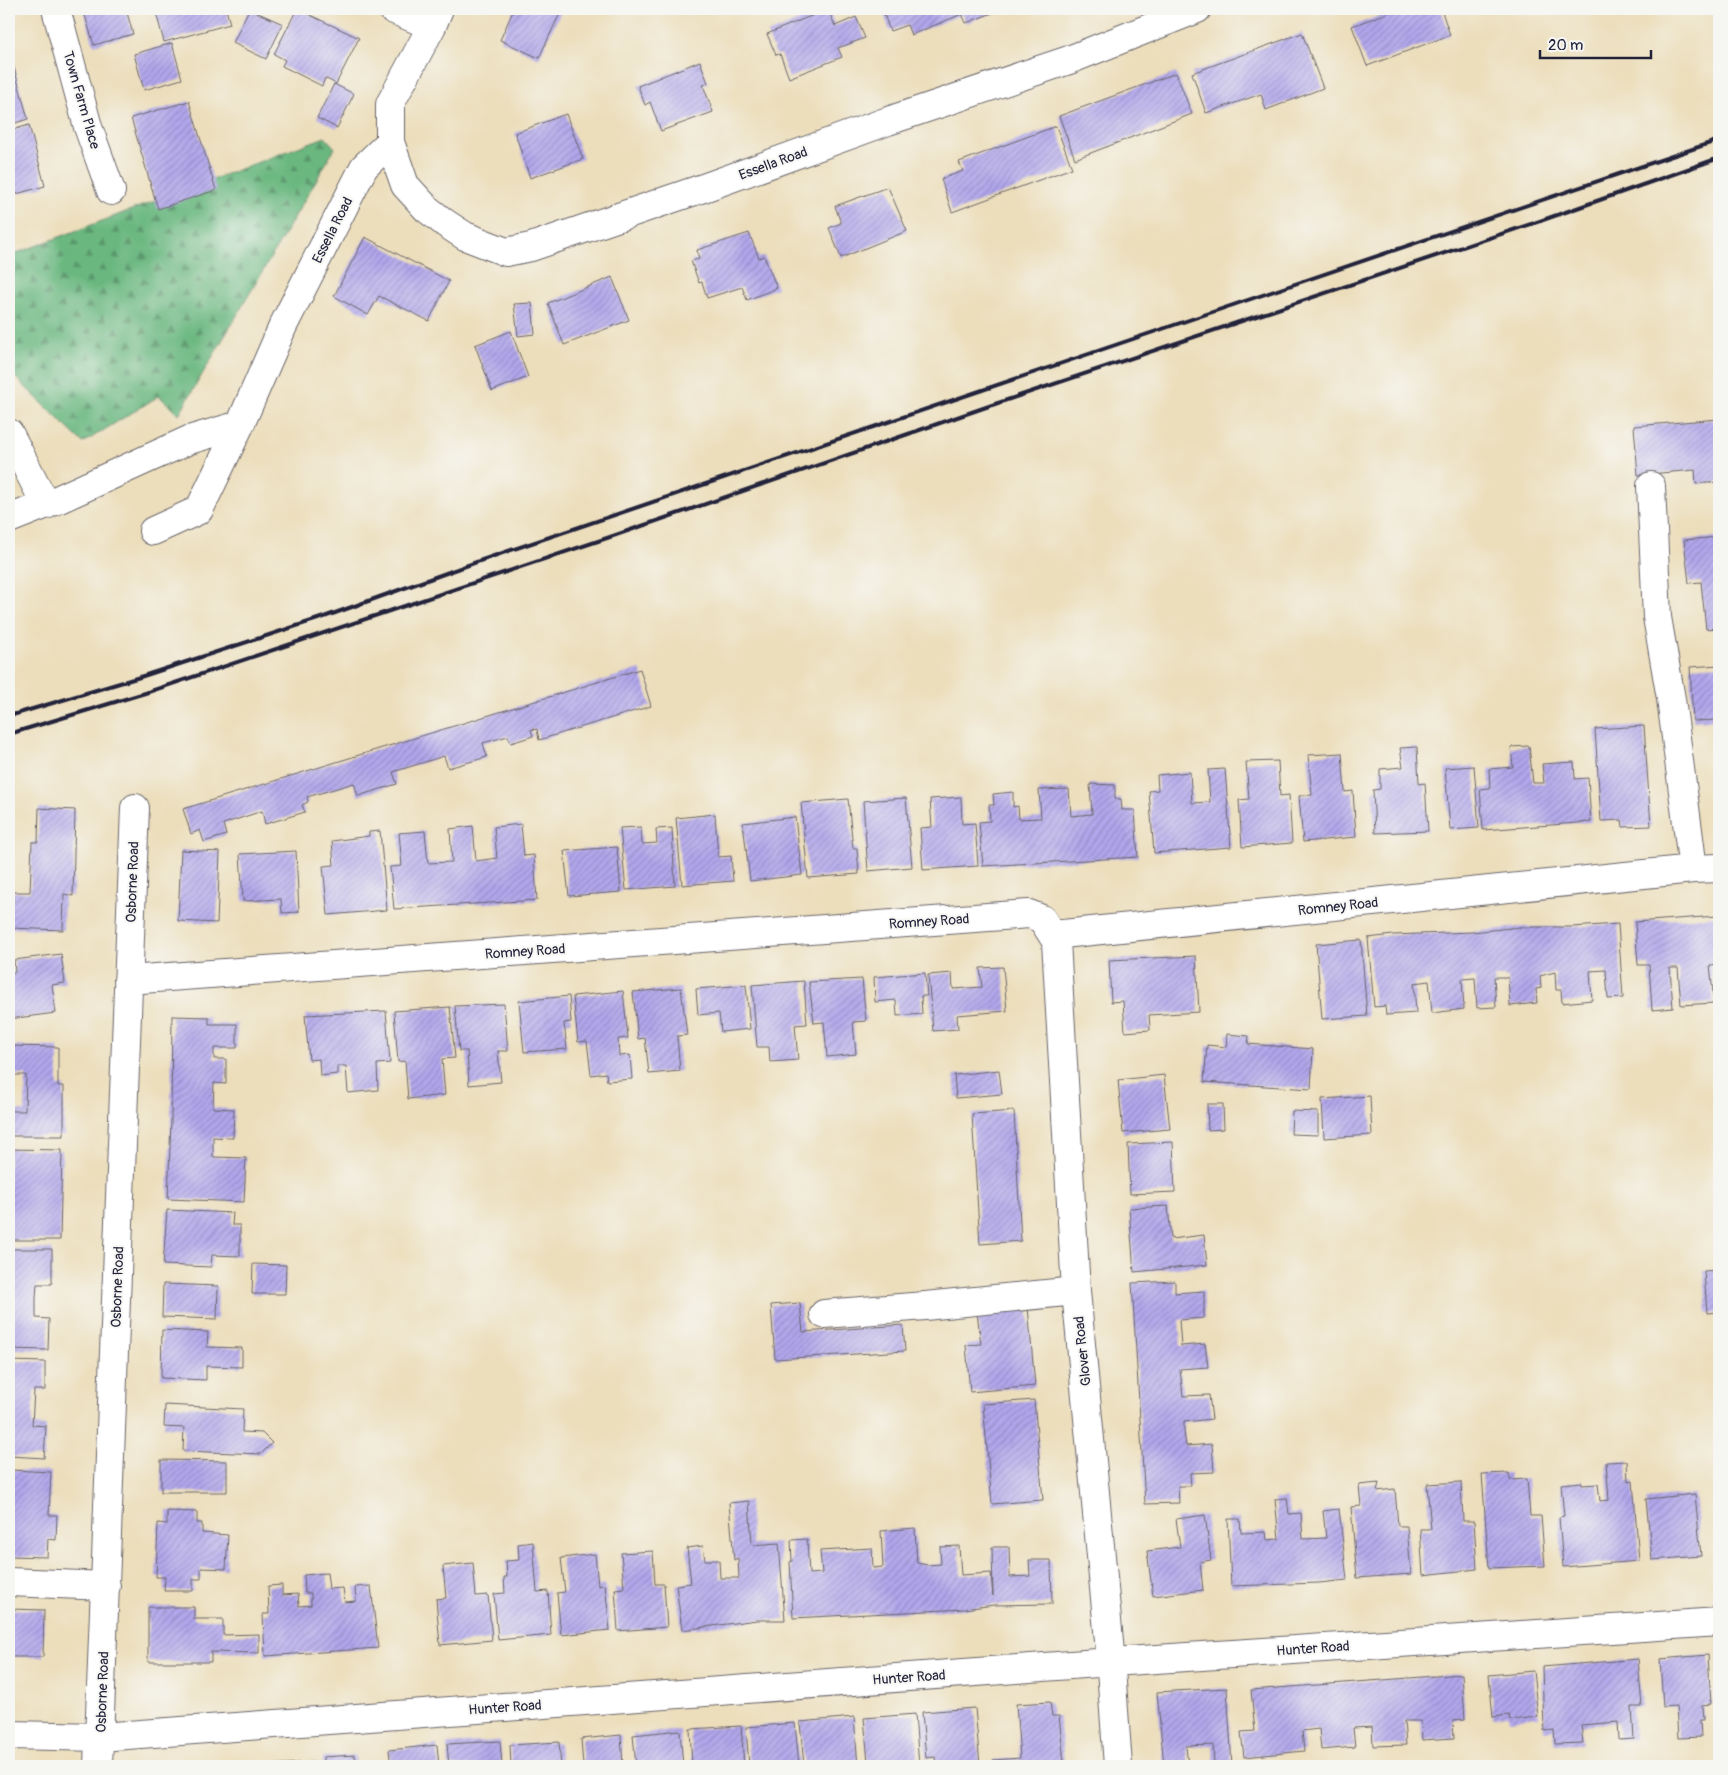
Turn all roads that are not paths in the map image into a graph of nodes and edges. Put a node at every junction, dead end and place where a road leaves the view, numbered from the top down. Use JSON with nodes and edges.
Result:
{"nodes":[{"id":1,"x":56,"y":9,"type":"edge"},
{"id":2,"x":392,"y":9,"type":"edge"},
{"id":3,"x":1197,"y":9,"type":"edge"},
{"id":4,"x":436,"y":17,"type":"edge"},
{"id":5,"x":390,"y":142,"type":"junction"},
{"id":6,"x":111,"y":191,"type":"dead end"},
{"id":7,"x":240,"y":425,"type":"junction"},
{"id":8,"x":9,"y":433,"type":"edge"},
{"id":9,"x":1651,"y":486,"type":"dead end"},
{"id":10,"x":46,"y":505,"type":"junction"},
{"id":11,"x":9,"y":519,"type":"edge"},
{"id":12,"x":153,"y":531,"type":"dead end"},
{"id":13,"x":135,"y":808,"type":"dead end"},
{"id":14,"x":1706,"y":868,"type":"edge"},
{"id":15,"x":1053,"y":935,"type":"junction"},
{"id":16,"x":128,"y":980,"type":"junction"},
{"id":17,"x":1076,"y":1291,"type":"junction"},
{"id":18,"x":824,"y":1314,"type":"dead end"},
{"id":19,"x":9,"y":1582,"type":"edge"},
{"id":20,"x":106,"y":1586,"type":"junction"},
{"id":21,"x":1719,"y":1622,"type":"edge"},
{"id":22,"x":1111,"y":1662,"type":"junction"},
{"id":23,"x":9,"y":1735,"type":"edge"},
{"id":24,"x":100,"y":1737,"type":"junction"},
{"id":25,"x":98,"y":1766,"type":"edge"},
{"id":26,"x":1118,"y":1766,"type":"edge"}],
"edges":[{"from":1,"to":6,"type":"street","name":"Town Farm Place"},
{"from":2,"to":4,"type":"street"},
{"from":3,"to":5,"type":"street","name":"Essella Road"},
{"from":4,"to":5,"type":"street","name":"Essella Road"},
{"from":5,"to":7,"type":"street","name":"Essella Road"},
{"from":7,"to":10,"type":"street"},
{"from":7,"to":12,"type":"street","name":"Essella Road"},
{"from":8,"to":10,"type":"street"},
{"from":9,"to":14,"type":"street"},
{"from":10,"to":11,"type":"street"},
{"from":13,"to":16,"type":"street","name":"Osborne Road"},
{"from":14,"to":15,"type":"street","name":"Romney Road"},
{"from":15,"to":16,"type":"street","name":"Romney Road"},
{"from":15,"to":17,"type":"street","name":"Glover Road"},
{"from":16,"to":20,"type":"street","name":"Osborne Road"},
{"from":17,"to":18,"type":"street"},
{"from":17,"to":22,"type":"street","name":"Glover Road"},
{"from":19,"to":20,"type":"street"},
{"from":20,"to":24,"type":"street","name":"Osborne Road"},
{"from":21,"to":22,"type":"street","name":"Hunter Road"},
{"from":22,"to":24,"type":"street","name":"Hunter Road"},
{"from":22,"to":26,"type":"street","name":"Glover Road"},
{"from":23,"to":24,"type":"street","name":"Hunter Road"},
{"from":24,"to":25,"type":"street","name":"Osborne Road"}]}
